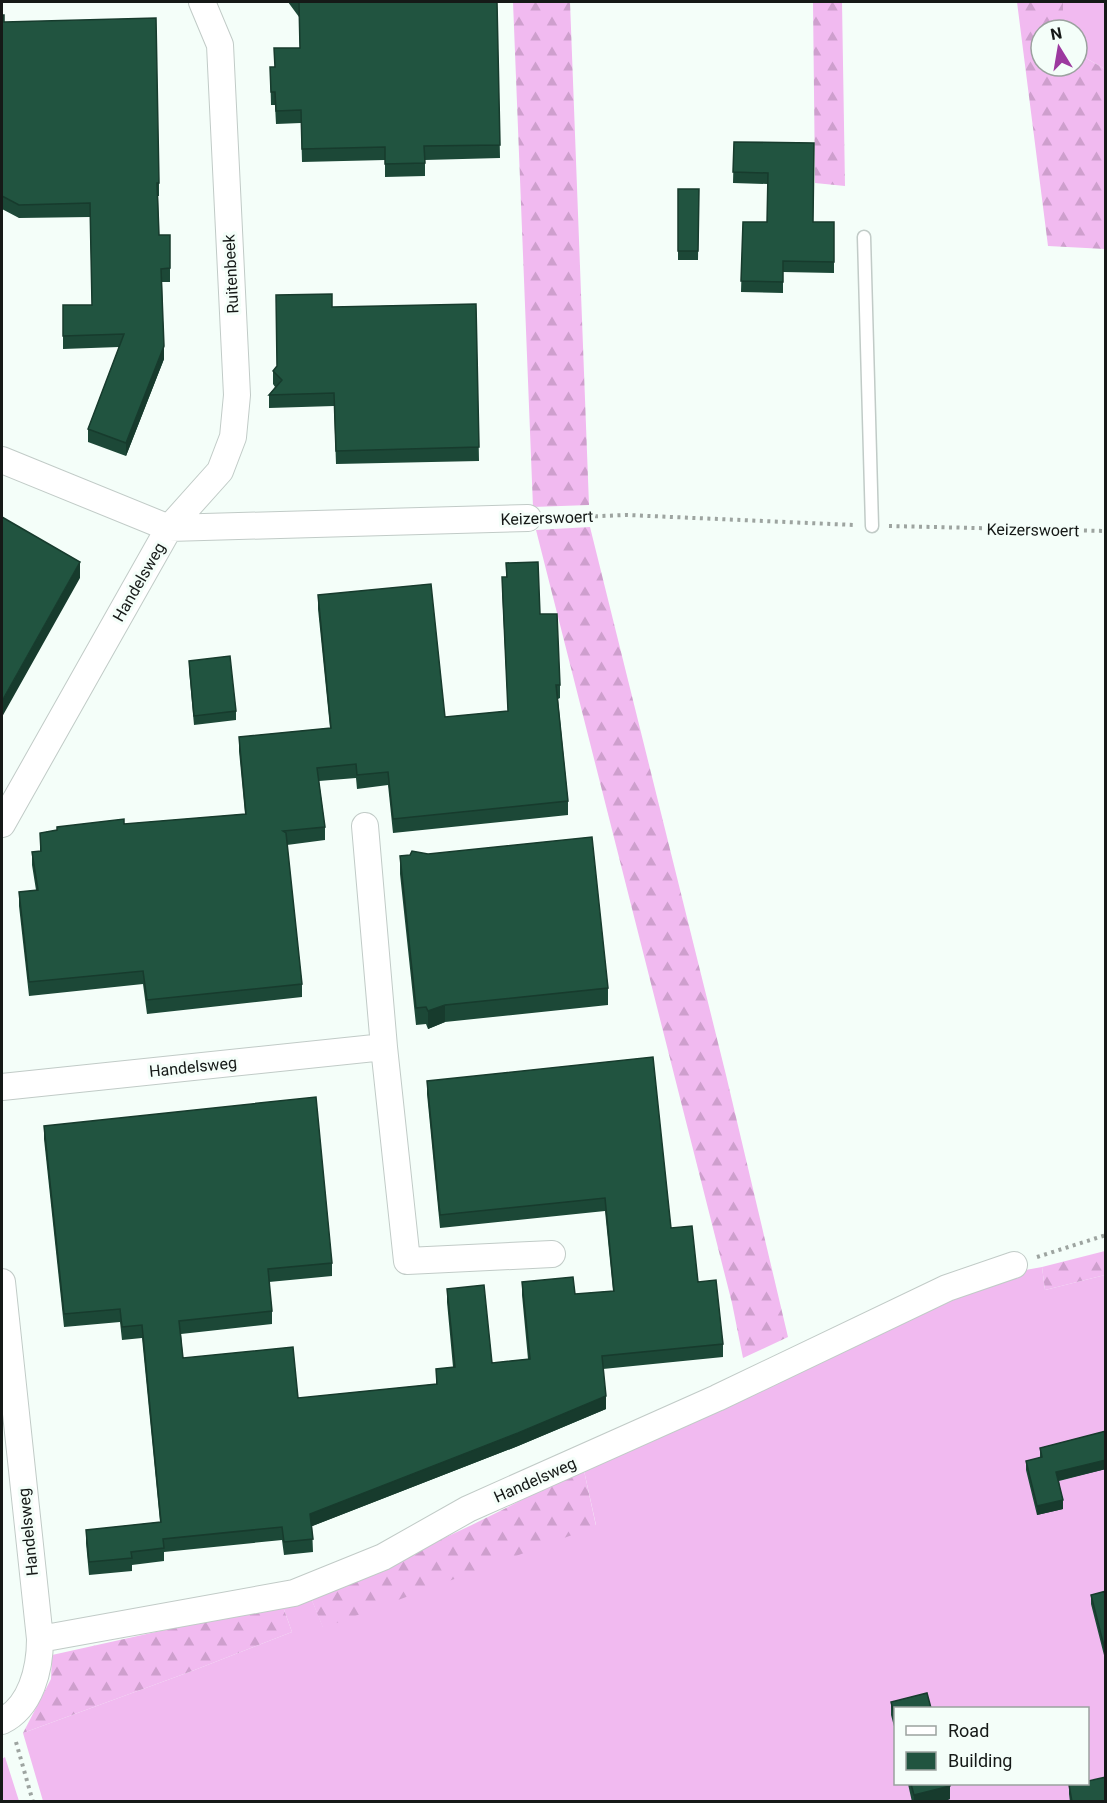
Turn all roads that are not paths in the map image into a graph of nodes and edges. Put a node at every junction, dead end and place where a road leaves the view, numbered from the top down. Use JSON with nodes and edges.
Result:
{"nodes":[{"id":1,"x":202,"y":2,"type":"edge"},
{"id":2,"x":864,"y":237,"type":"dead end"},
{"id":3,"x":2,"y":460,"type":"edge"},
{"id":4,"x":528,"y":518,"type":"road end"},
{"id":5,"x":872,"y":526,"type":"road end"},
{"id":6,"x":169,"y":528,"type":"junction"},
{"id":7,"x":2,"y":825,"type":"edge"},
{"id":8,"x":365,"y":826,"type":"dead end"},
{"id":9,"x":384,"y":1047,"type":"junction"},
{"id":10,"x":2,"y":1087,"type":"edge"},
{"id":11,"x":552,"y":1254,"type":"dead end"},
{"id":12,"x":1014,"y":1265,"type":"road end"},
{"id":13,"x":2,"y":1282,"type":"edge"},
{"id":14,"x":5,"y":1352,"type":"edge"},
{"id":15,"x":40,"y":1639,"type":"junction"},
{"id":16,"x":5,"y":1720,"type":"edge"}],
"edges":[{"from":1,"to":6,"type":"street","name":"Ruitenbeek"},
{"from":2,"to":5,"type":"lane"},
{"from":3,"to":6,"type":"street","name":"Keizerswoert"},
{"from":4,"to":6,"type":"street","name":"Keizerswoert"},
{"from":6,"to":7,"type":"street","name":"Handelsweg"},
{"from":8,"to":9,"type":"street"},
{"from":9,"to":10,"type":"street","name":"Handelsweg"},
{"from":9,"to":11,"type":"street"},
{"from":12,"to":15,"type":"street","name":"Handelsweg"},
{"from":13,"to":14,"type":"street","name":"Handelsweg"},
{"from":14,"to":15,"type":"street","name":"Handelsweg"},
{"from":15,"to":16,"type":"street","name":"Handelsweg"}]}
